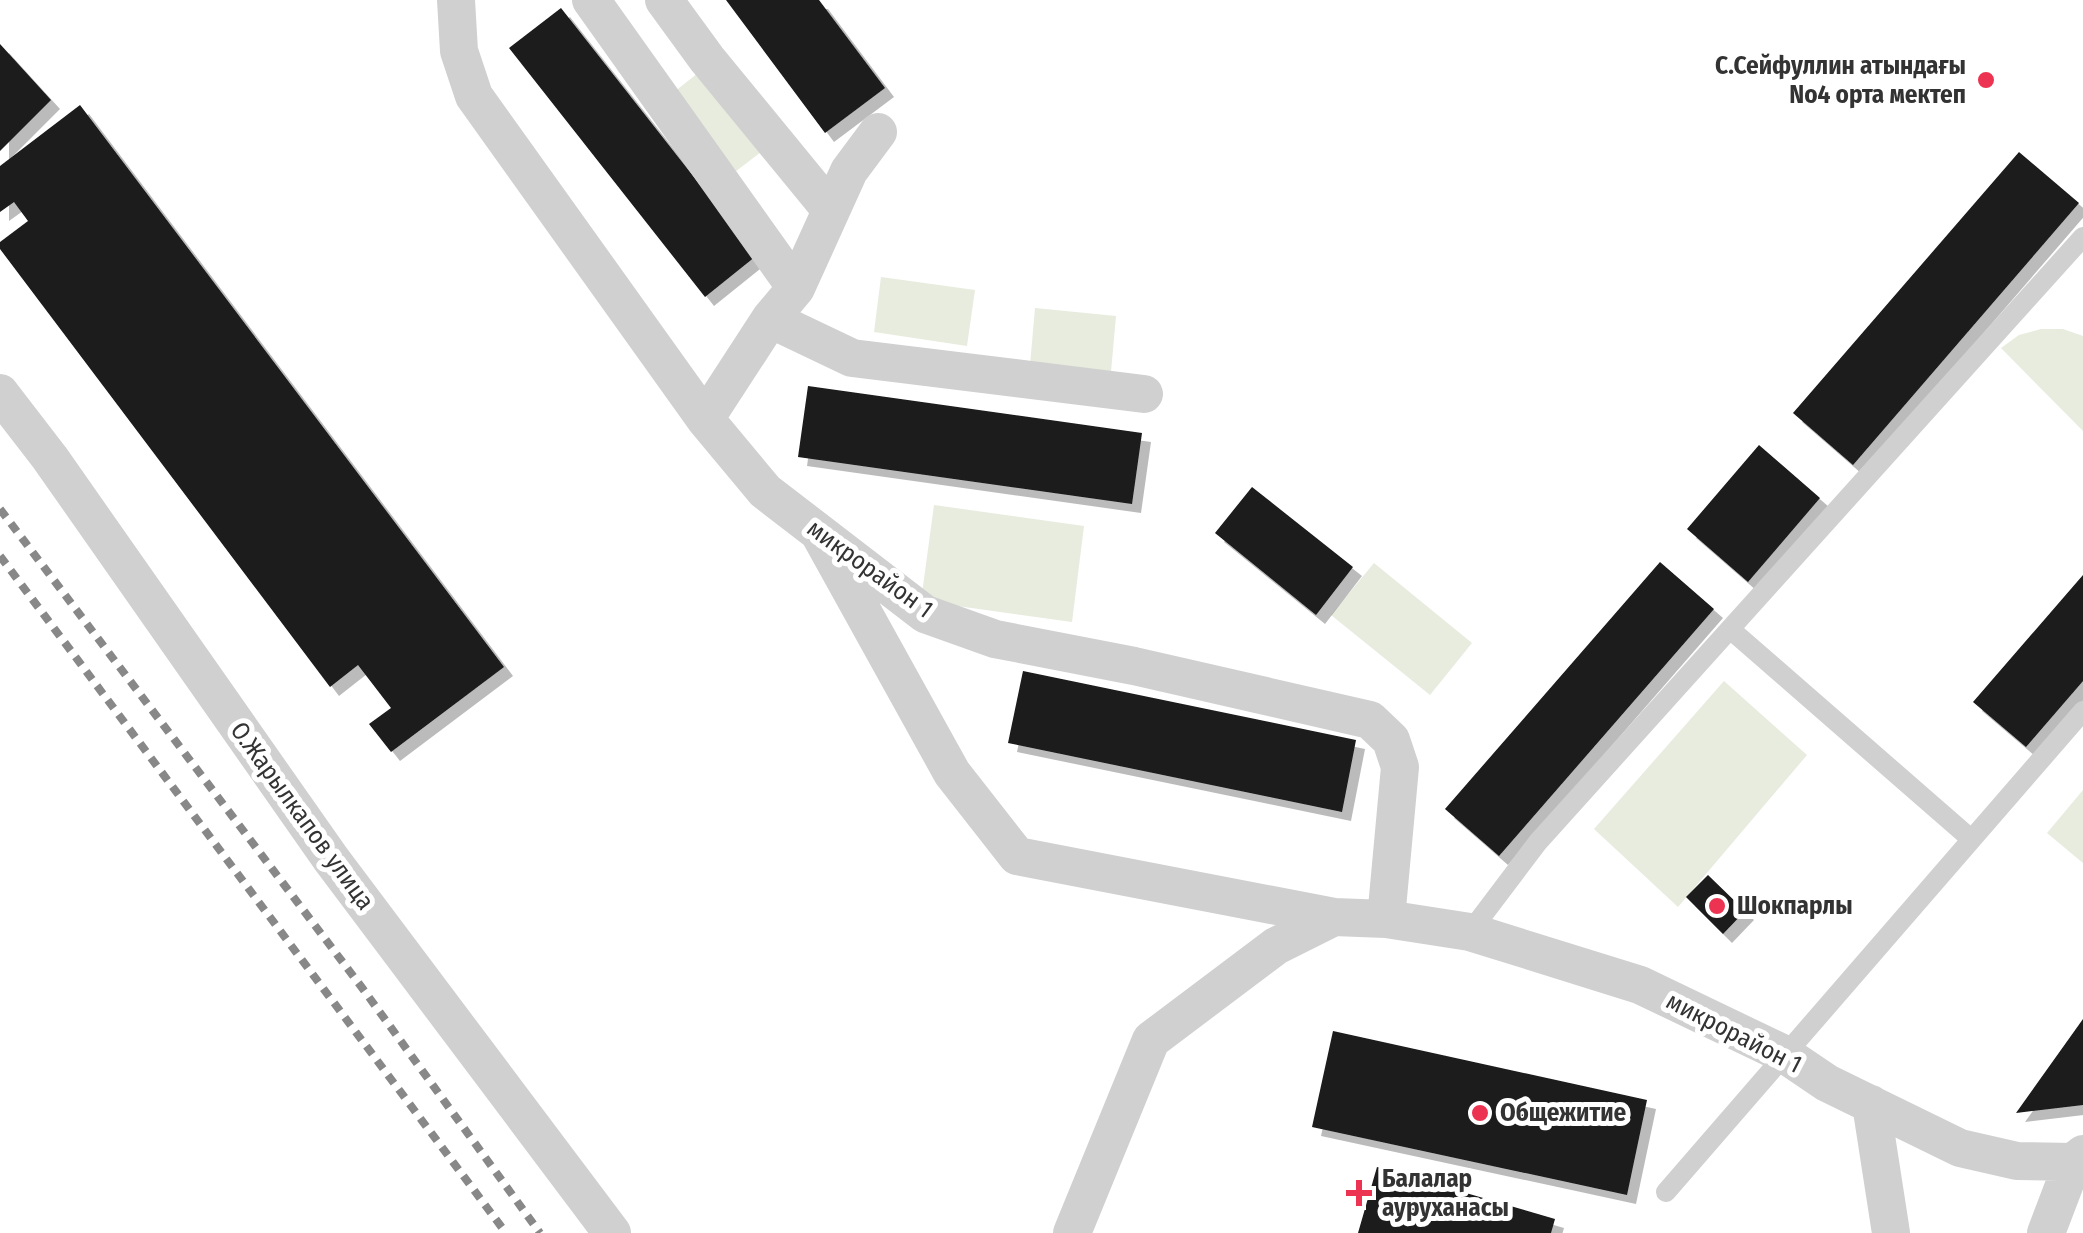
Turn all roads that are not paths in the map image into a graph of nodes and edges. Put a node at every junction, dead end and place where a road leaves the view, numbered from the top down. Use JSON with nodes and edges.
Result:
{"nodes":[{"id":1,"x":456,"y":0,"type":"edge"},
{"id":2,"x":591,"y":0,"type":"edge"},
{"id":3,"x":664,"y":0,"type":"edge"},
{"id":4,"x":878,"y":132,"type":"dead end"},
{"id":5,"x":830,"y":209,"type":"junction"},
{"id":6,"x":2083,"y":237,"type":"edge"},
{"id":7,"x":796,"y":288,"type":"junction"},
{"id":8,"x":770,"y":319,"type":"junction"},
{"id":9,"x":0,"y":394,"type":"edge"},
{"id":10,"x":1144,"y":394,"type":"dead end"},
{"id":11,"x":705,"y":419,"type":"junction"},
{"id":12,"x":819,"y":533,"type":"junction"},
{"id":13,"x":1730,"y":629,"type":"junction"},
{"id":14,"x":2083,"y":712,"type":"edge"},
{"id":15,"x":1972,"y":839,"type":"junction"},
{"id":16,"x":1334,"y":917,"type":"junction"},
{"id":17,"x":1386,"y":919,"type":"junction"},
{"id":18,"x":1470,"y":932,"type":"junction"},
{"id":19,"x":1784,"y":1054,"type":"junction"},
{"id":20,"x":1871,"y":1104,"type":"junction"},
{"id":21,"x":2078,"y":1158,"type":"edge"},
{"id":22,"x":1666,"y":1192,"type":"dead end"},
{"id":23,"x":612,"y":1233,"type":"edge"},
{"id":24,"x":1072,"y":1233,"type":"edge"},
{"id":25,"x":1892,"y":1233,"type":"edge"},
{"id":26,"x":2046,"y":1233,"type":"edge"}],
"edges":[{"from":1,"to":11,"type":"street","name":"микрорайон 1"},
{"from":2,"to":7,"type":"street"},
{"from":3,"to":5,"type":"street"},
{"from":4,"to":5,"type":"street"},
{"from":5,"to":7,"type":"street"},
{"from":6,"to":13,"type":"lane"},
{"from":7,"to":8,"type":"street"},
{"from":8,"to":10,"type":"street"},
{"from":8,"to":11,"type":"street"},
{"from":9,"to":23,"type":"street","name":"О.Жарылкапов улица"},
{"from":11,"to":12,"type":"street","name":"микрорайон 1"},
{"from":12,"to":16,"type":"street","name":"микрорайон 1"},
{"from":12,"to":17,"type":"street","name":"микрорайон 1"},
{"from":13,"to":15,"type":"lane"},
{"from":13,"to":18,"type":"lane"},
{"from":14,"to":15,"type":"lane"},
{"from":15,"to":19,"type":"lane"},
{"from":16,"to":17,"type":"street","name":"микрорайон 1"},
{"from":16,"to":24,"type":"street"},
{"from":17,"to":18,"type":"street","name":"микрорайон 1"},
{"from":18,"to":19,"type":"street","name":"микрорайон 1"},
{"from":19,"to":20,"type":"street","name":"микрорайон 1"},
{"from":19,"to":22,"type":"lane"},
{"from":20,"to":21,"type":"street","name":"микрорайон 1"},
{"from":20,"to":25,"type":"street"},
{"from":21,"to":26,"type":"street","name":"микрорайон 1"}]}
